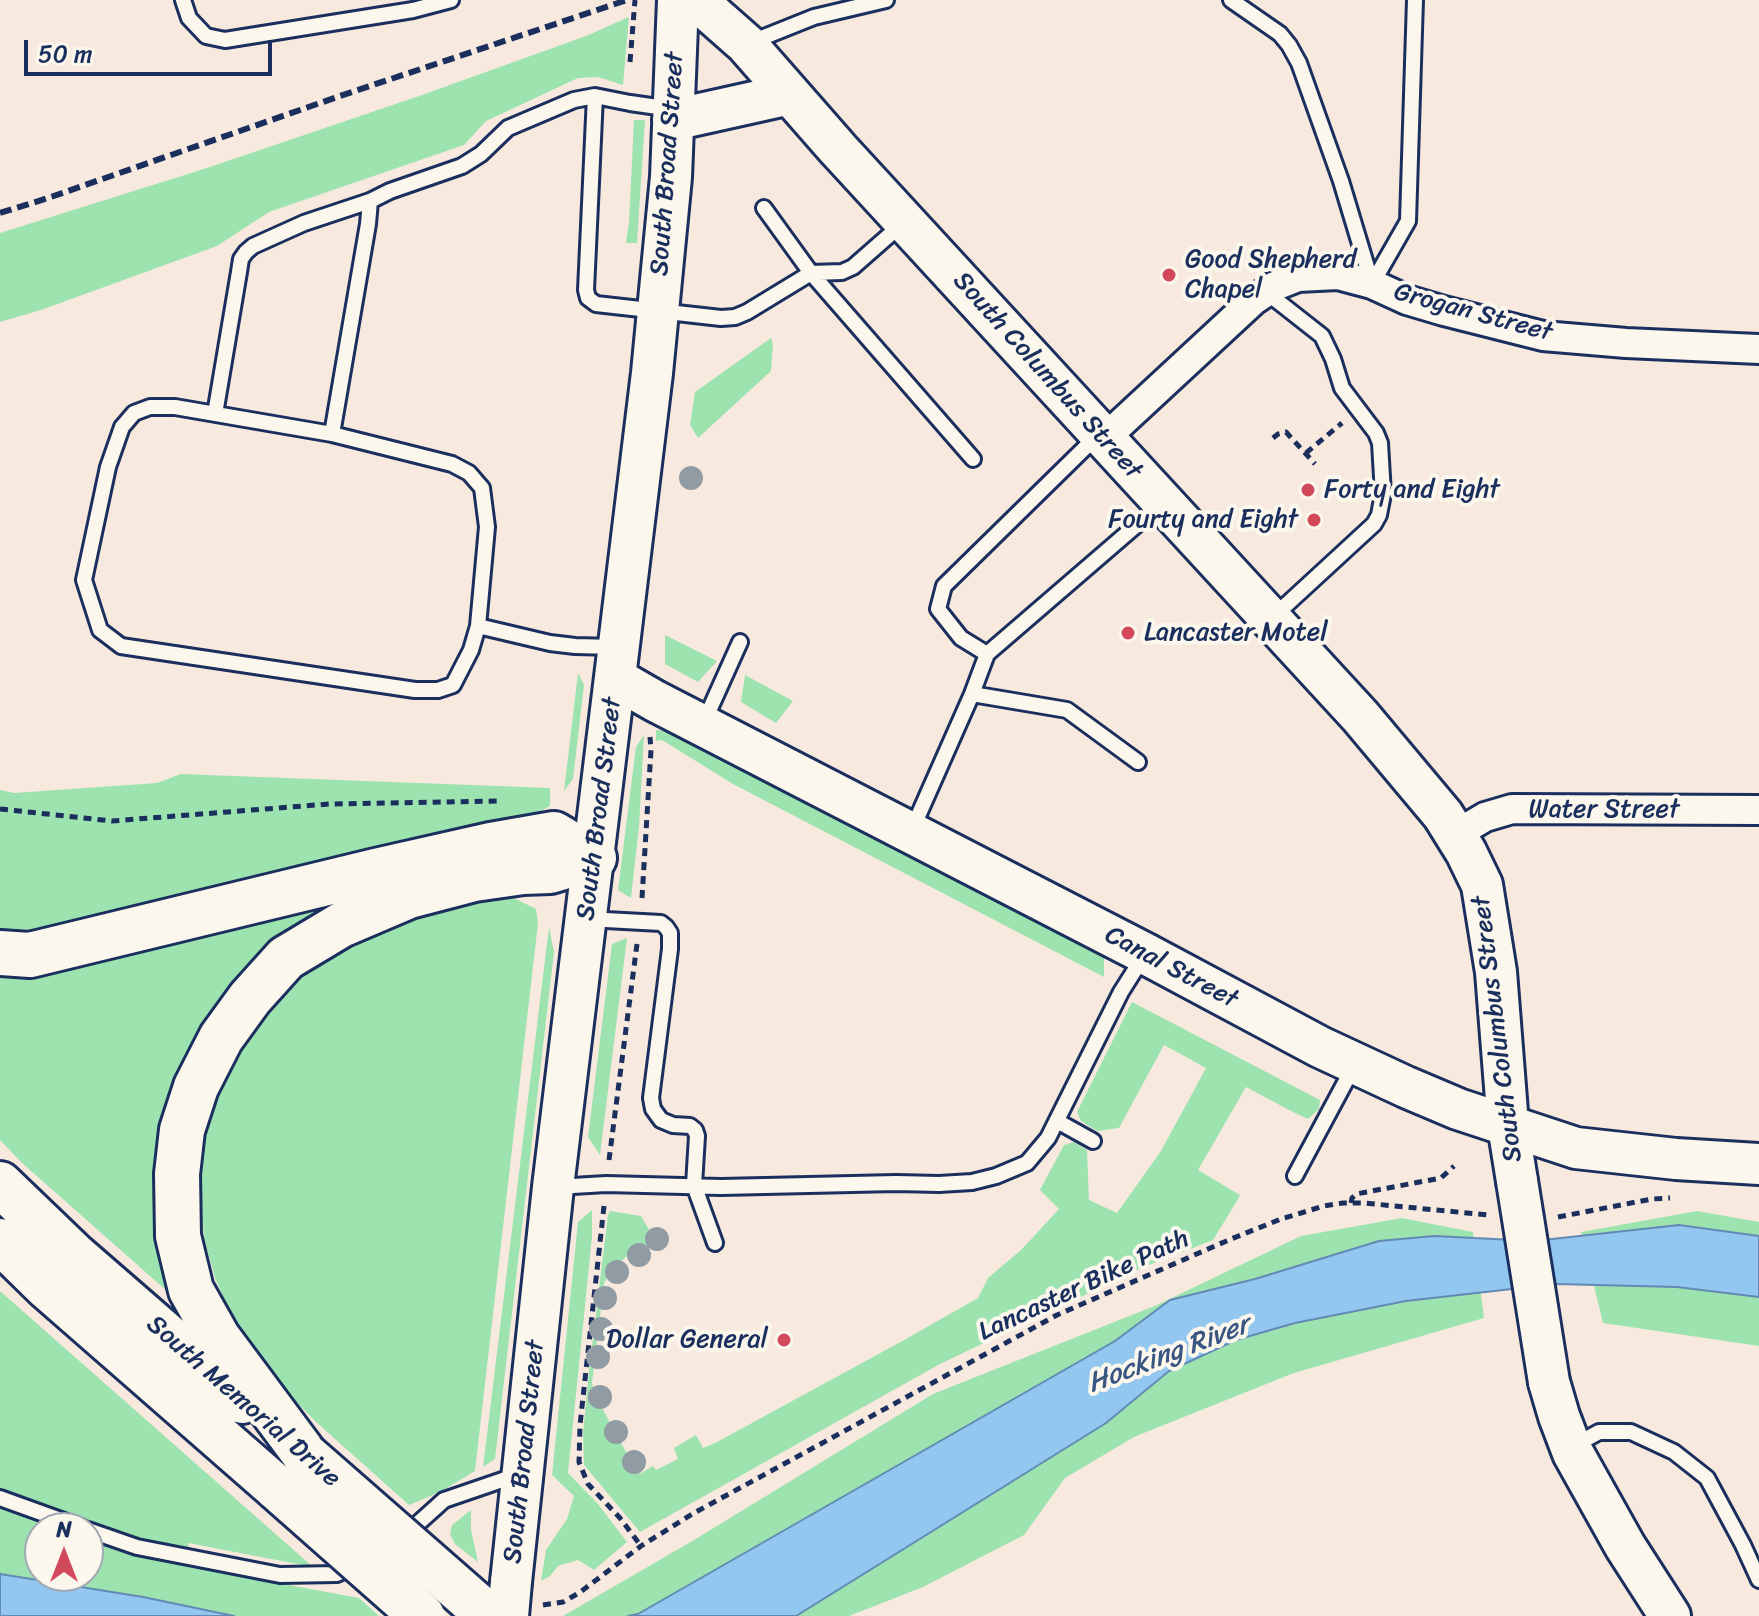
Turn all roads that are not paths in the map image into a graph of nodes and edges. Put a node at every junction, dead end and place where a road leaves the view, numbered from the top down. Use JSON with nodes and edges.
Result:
{"nodes":[{"id":1,"x":183,"y":0,"type":"edge"},
{"id":2,"x":451,"y":0,"type":"edge"},
{"id":3,"x":678,"y":0,"type":"edge"},
{"id":4,"x":696,"y":0,"type":"edge"},
{"id":5,"x":886,"y":0,"type":"edge"},
{"id":6,"x":1231,"y":0,"type":"edge"},
{"id":7,"x":1415,"y":0,"type":"edge"},
{"id":8,"x":746,"y":44,"type":"junction"},
{"id":9,"x":790,"y":94,"type":"junction"},
{"id":10,"x":595,"y":96,"type":"junction"},
{"id":11,"x":673,"y":114,"type":"junction"},
{"id":12,"x":370,"y":201,"type":"junction"},
{"id":13,"x":764,"y":208,"type":"dead end"},
{"id":14,"x":906,"y":221,"type":"junction"},
{"id":15,"x":811,"y":273,"type":"junction"},
{"id":16,"x":1372,"y":284,"type":"junction"},
{"id":17,"x":1266,"y":292,"type":"junction"},
{"id":18,"x":658,"y":312,"type":"junction"},
{"id":19,"x":1759,"y":349,"type":"edge"},
{"id":20,"x":215,"y":414,"type":"junction"},
{"id":21,"x":332,"y":434,"type":"junction"},
{"id":22,"x":1102,"y":436,"type":"junction"},
{"id":23,"x":973,"y":459,"type":"dead end"},
{"id":24,"x":1163,"y":502,"type":"junction"},
{"id":25,"x":1271,"y":619,"type":"junction"},
{"id":26,"x":478,"y":626,"type":"junction"},
{"id":27,"x":740,"y":642,"type":"dead end"},
{"id":28,"x":987,"y":654,"type":"junction"},
{"id":29,"x":617,"y":663,"type":"junction"},
{"id":30,"x":972,"y":694,"type":"junction"},
{"id":31,"x":702,"y":726,"type":"junction"},
{"id":32,"x":1138,"y":762,"type":"dead end"},
{"id":33,"x":1759,"y":810,"type":"edge"},
{"id":34,"x":910,"y":832,"type":"junction"},
{"id":35,"x":1455,"y":835,"type":"junction"},
{"id":36,"x":594,"y":858,"type":"junction"},
{"id":37,"x":587,"y":919,"type":"junction"},
{"id":38,"x":0,"y":953,"type":"edge"},
{"id":39,"x":1146,"y":954,"type":"junction"},
{"id":40,"x":1355,"y":1063,"type":"junction"},
{"id":41,"x":1057,"y":1121,"type":"junction"},
{"id":42,"x":1508,"y":1125,"type":"junction"},
{"id":43,"x":1093,"y":1141,"type":"dead end"},
{"id":44,"x":1759,"y":1164,"type":"edge"},
{"id":45,"x":1295,"y":1176,"type":"dead end"},
{"id":46,"x":0,"y":1184,"type":"edge"},
{"id":47,"x":694,"y":1185,"type":"junction"},
{"id":48,"x":553,"y":1187,"type":"junction"},
{"id":49,"x":0,"y":1241,"type":"edge"},
{"id":50,"x":715,"y":1243,"type":"dead end"},
{"id":51,"x":1571,"y":1447,"type":"junction"},
{"id":52,"x":305,"y":1455,"type":"junction"},
{"id":53,"x":523,"y":1472,"type":"junction"},
{"id":54,"x":0,"y":1498,"type":"edge"},
{"id":55,"x":39,"y":1512,"type":"edge"},
{"id":56,"x":104,"y":1535,"type":"edge"},
{"id":57,"x":1759,"y":1580,"type":"edge"},
{"id":58,"x":511,"y":1605,"type":"edge"},
{"id":59,"x":422,"y":1616,"type":"edge"},
{"id":60,"x":1670,"y":1616,"type":"edge"}],
"edges":[{"from":1,"to":2,"type":"lane"},
{"from":3,"to":11,"type":"street","name":"South Broad Street"},
{"from":4,"to":8,"type":"street","name":"South Columbus Street"},
{"from":5,"to":8,"type":"lane"},
{"from":6,"to":16,"type":"lane"},
{"from":7,"to":16,"type":"lane"},
{"from":8,"to":9,"type":"street","name":"South Columbus Street"},
{"from":9,"to":11,"type":"street"},
{"from":9,"to":14,"type":"street","name":"South Columbus Street"},
{"from":10,"to":11,"type":"lane"},
{"from":10,"to":12,"type":"lane"},
{"from":10,"to":18,"type":"lane"},
{"from":11,"to":18,"type":"street","name":"South Broad Street"},
{"from":12,"to":20,"type":"lane"},
{"from":12,"to":21,"type":"lane"},
{"from":13,"to":15,"type":"lane"},
{"from":14,"to":15,"type":"lane"},
{"from":14,"to":22,"type":"street","name":"South Columbus Street"},
{"from":15,"to":18,"type":"lane"},
{"from":15,"to":23,"type":"lane"},
{"from":16,"to":17,"type":"street","name":"Grogan Street"},
{"from":16,"to":19,"type":"street","name":"Grogan Street"},
{"from":17,"to":22,"type":"street","name":"Grogan Street"},
{"from":17,"to":25,"type":"lane"},
{"from":18,"to":29,"type":"street","name":"South Broad Street"},
{"from":20,"to":21,"type":"lane"},
{"from":20,"to":26,"type":"lane"},
{"from":21,"to":26,"type":"lane"},
{"from":22,"to":24,"type":"street","name":"South Columbus Street"},
{"from":22,"to":28,"type":"lane"},
{"from":24,"to":25,"type":"street","name":"South Columbus Street"},
{"from":24,"to":28,"type":"lane"},
{"from":25,"to":35,"type":"street","name":"South Columbus Street"},
{"from":26,"to":29,"type":"lane"},
{"from":27,"to":31,"type":"lane"},
{"from":28,"to":30,"type":"lane"},
{"from":29,"to":31,"type":"street","name":"Canal Street"},
{"from":29,"to":36,"type":"street","name":"South Broad Street"},
{"from":30,"to":32,"type":"lane"},
{"from":30,"to":34,"type":"lane"},
{"from":31,"to":34,"type":"street","name":"Canal Street"},
{"from":33,"to":35,"type":"street","name":"Water Street"},
{"from":34,"to":39,"type":"street","name":"Canal Street"},
{"from":35,"to":42,"type":"street","name":"South Columbus Street"},
{"from":36,"to":37,"type":"street","name":"South Broad Street"},
{"from":36,"to":38,"type":"highway"},
{"from":36,"to":52,"type":"highway"},
{"from":37,"to":47,"type":"lane"},
{"from":37,"to":48,"type":"street","name":"South Broad Street"},
{"from":39,"to":40,"type":"street","name":"Canal Street"},
{"from":39,"to":41,"type":"lane"},
{"from":40,"to":42,"type":"street","name":"Canal Street"},
{"from":40,"to":45,"type":"lane"},
{"from":41,"to":43,"type":"lane"},
{"from":41,"to":47,"type":"lane"},
{"from":42,"to":44,"type":"street","name":"Canal Street"},
{"from":42,"to":51,"type":"street","name":"South Columbus Street","bridge":true},
{"from":46,"to":52,"type":"highway","name":"South Memorial Drive"},
{"from":47,"to":48,"type":"lane"},
{"from":47,"to":50,"type":"lane"},
{"from":48,"to":53,"type":"street","name":"South Broad Street"},
{"from":49,"to":59,"type":"highway","name":"South Memorial Drive","bridge":true},
{"from":51,"to":57,"type":"lane"},
{"from":51,"to":60,"type":"street","name":"South Columbus Street"},
{"from":52,"to":58,"type":"highway","name":"South Memorial Drive","bridge":true},
{"from":53,"to":56,"type":"lane"},
{"from":53,"to":58,"type":"street","name":"South Broad Street"},
{"from":54,"to":55,"type":"lane"}]}
